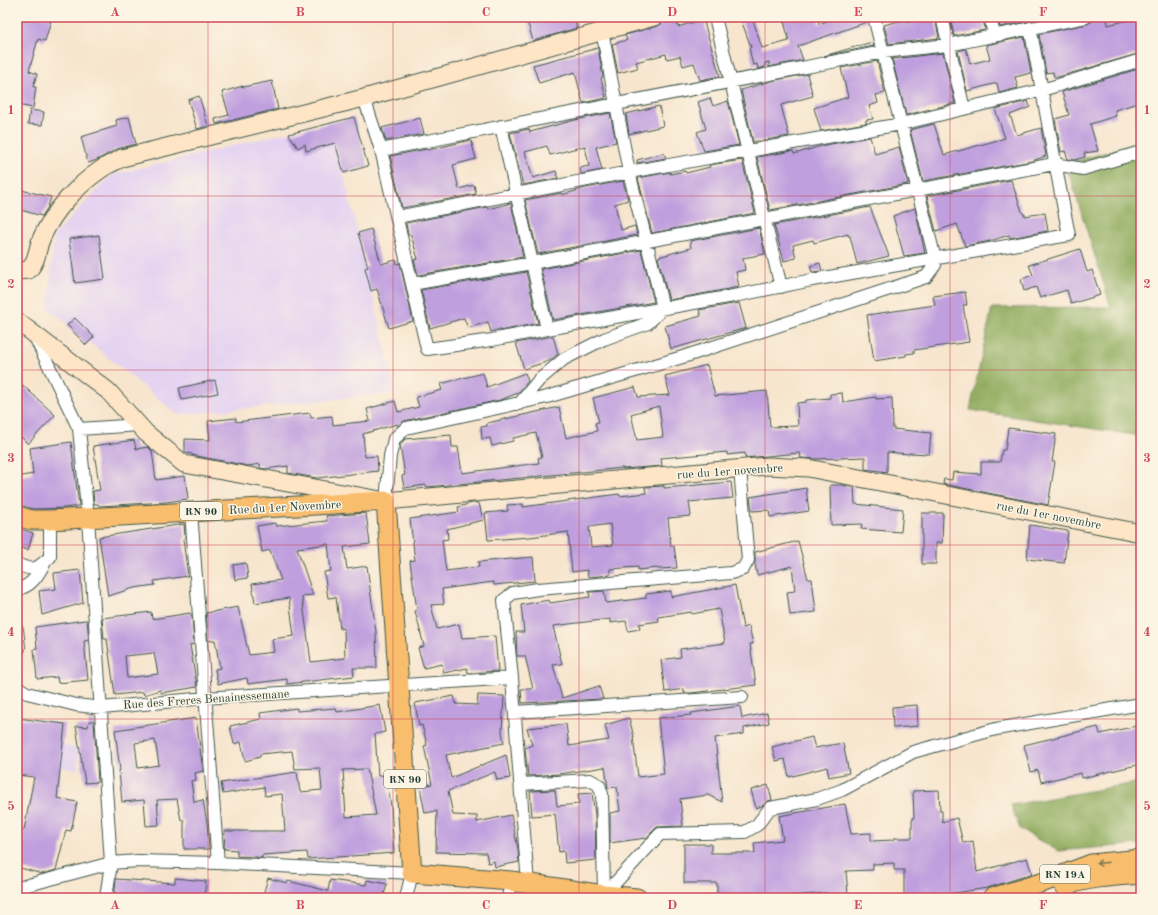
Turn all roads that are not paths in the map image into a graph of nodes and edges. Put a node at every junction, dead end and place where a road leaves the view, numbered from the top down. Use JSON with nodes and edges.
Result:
{"nodes":[{"id":1,"x":654,"y":17,"type":"edge"},
{"id":2,"x":715,"y":17,"type":"edge"},
{"id":3,"x":874,"y":17,"type":"edge"},
{"id":4,"x":942,"y":17,"type":"edge"},
{"id":5,"x":990,"y":17,"type":"edge"},
{"id":6,"x":1086,"y":17,"type":"edge"},
{"id":7,"x":1030,"y":28,"type":"junction"},
{"id":8,"x":602,"y":31,"type":"junction"},
{"id":9,"x":994,"y":36,"type":"junction"},
{"id":10,"x":948,"y":45,"type":"junction"},
{"id":11,"x":883,"y":52,"type":"junction"},
{"id":12,"x":1141,"y":60,"type":"edge"},
{"id":13,"x":731,"y":82,"type":"junction"},
{"id":14,"x":1042,"y":90,"type":"junction"},
{"id":15,"x":364,"y":98,"type":"junction"},
{"id":16,"x":616,"y":103,"type":"junction"},
{"id":17,"x":964,"y":108,"type":"junction"},
{"id":18,"x":901,"y":124,"type":"junction"},
{"id":19,"x":501,"y":126,"type":"junction"},
{"id":20,"x":381,"y":150,"type":"junction"},
{"id":21,"x":748,"y":152,"type":"junction"},
{"id":22,"x":1141,"y":152,"type":"edge"},
{"id":23,"x":1054,"y":164,"type":"junction"},
{"id":24,"x":629,"y":172,"type":"junction"},
{"id":25,"x":918,"y":190,"type":"junction"},
{"id":26,"x":516,"y":194,"type":"junction"},
{"id":27,"x":398,"y":217,"type":"junction"},
{"id":28,"x":764,"y":219,"type":"junction"},
{"id":29,"x":645,"y":240,"type":"junction"},
{"id":30,"x":934,"y":259,"type":"junction"},
{"id":31,"x":532,"y":263,"type":"junction"},
{"id":32,"x":17,"y":271,"type":"edge"},
{"id":33,"x":412,"y":284,"type":"junction"},
{"id":34,"x":781,"y":287,"type":"junction"},
{"id":35,"x":663,"y":308,"type":"junction"},
{"id":36,"x":17,"y":321,"type":"edge"},
{"id":37,"x":547,"y":329,"type":"junction"},
{"id":38,"x":33,"y":333,"type":"junction"},
{"id":39,"x":519,"y":404,"type":"junction"},
{"id":40,"x":140,"y":425,"type":"junction"},
{"id":41,"x":79,"y":429,"type":"junction"},
{"id":42,"x":740,"y":469,"type":"junction"},
{"id":43,"x":386,"y":501,"type":"junction"},
{"id":44,"x":191,"y":512,"type":"junction"},
{"id":45,"x":17,"y":516,"type":"edge"},
{"id":46,"x":88,"y":518,"type":"junction"},
{"id":47,"x":50,"y":520,"type":"junction"},
{"id":48,"x":1141,"y":533,"type":"edge"},
{"id":49,"x":47,"y":560,"type":"junction"},
{"id":50,"x":17,"y":564,"type":"edge"},
{"id":51,"x":17,"y":588,"type":"edge"},
{"id":52,"x":17,"y":630,"type":"edge"},
{"id":53,"x":17,"y":650,"type":"edge"},
{"id":54,"x":512,"y":678,"type":"junction"},
{"id":55,"x":398,"y":685,"type":"junction"},
{"id":56,"x":17,"y":687,"type":"edge"},
{"id":57,"x":742,"y":697,"type":"dead end"},
{"id":58,"x":205,"y":698,"type":"junction"},
{"id":59,"x":1141,"y":704,"type":"edge"},
{"id":60,"x":102,"y":708,"type":"junction"},
{"id":61,"x":515,"y":712,"type":"junction"},
{"id":62,"x":521,"y":784,"type":"junction"},
{"id":63,"x":1141,"y":859,"type":"edge"},
{"id":64,"x":111,"y":863,"type":"junction"},
{"id":65,"x":218,"y":863,"type":"junction"},
{"id":66,"x":412,"y":872,"type":"junction"},
{"id":67,"x":1141,"y":874,"type":"edge"},
{"id":68,"x":17,"y":888,"type":"edge"},
{"id":69,"x":516,"y":888,"type":"edge"},
{"id":70,"x":604,"y":895,"type":"junction"},
{"id":71,"x":106,"y":898,"type":"edge"},
{"id":72,"x":406,"y":898,"type":"edge"},
{"id":73,"x":637,"y":898,"type":"edge"},
{"id":74,"x":992,"y":898,"type":"edge"},
{"id":75,"x":1026,"y":898,"type":"edge"}],
"edges":[{"from":1,"to":8,"type":"main road"},
{"from":2,"to":13,"type":"street"},
{"from":3,"to":11,"type":"street"},
{"from":4,"to":10,"type":"street"},
{"from":5,"to":9,"type":"street"},
{"from":6,"to":7,"type":"street"},
{"from":7,"to":9,"type":"street"},
{"from":7,"to":14,"type":"street"},
{"from":8,"to":15,"type":"main road"},
{"from":8,"to":16,"type":"street"},
{"from":9,"to":10,"type":"street"},
{"from":10,"to":11,"type":"street"},
{"from":10,"to":17,"type":"street"},
{"from":11,"to":13,"type":"street"},
{"from":11,"to":18,"type":"street"},
{"from":12,"to":14,"type":"street"},
{"from":13,"to":16,"type":"street"},
{"from":13,"to":21,"type":"street"},
{"from":14,"to":17,"type":"street"},
{"from":14,"to":23,"type":"street"},
{"from":15,"to":20,"type":"street"},
{"from":15,"to":32,"type":"main road"},
{"from":16,"to":19,"type":"street"},
{"from":16,"to":24,"type":"street"},
{"from":17,"to":18,"type":"street"},
{"from":18,"to":21,"type":"street"},
{"from":18,"to":25,"type":"street"},
{"from":19,"to":20,"type":"street"},
{"from":19,"to":26,"type":"street"},
{"from":20,"to":27,"type":"street"},
{"from":21,"to":24,"type":"street"},
{"from":21,"to":28,"type":"street"},
{"from":22,"to":23,"type":"street"},
{"from":23,"to":25,"type":"street"},
{"from":23,"to":30,"type":"street"},
{"from":24,"to":26,"type":"street"},
{"from":24,"to":29,"type":"street"},
{"from":25,"to":28,"type":"street"},
{"from":25,"to":30,"type":"street"},
{"from":26,"to":27,"type":"street"},
{"from":26,"to":31,"type":"street"},
{"from":27,"to":33,"type":"street"},
{"from":28,"to":29,"type":"street"},
{"from":28,"to":34,"type":"street"},
{"from":29,"to":31,"type":"street"},
{"from":29,"to":35,"type":"street"},
{"from":30,"to":34,"type":"street"},
{"from":30,"to":39,"type":"street"},
{"from":31,"to":33,"type":"street"},
{"from":31,"to":37,"type":"street"},
{"from":33,"to":37,"type":"street"},
{"from":34,"to":35,"type":"street"},
{"from":35,"to":37,"type":"street"},
{"from":35,"to":39,"type":"street"},
{"from":36,"to":38,"type":"main road","name":"rue du 1er novembre"},
{"from":38,"to":40,"type":"main road","name":"rue du 1er novembre"},
{"from":38,"to":41,"type":"street"},
{"from":39,"to":43,"type":"street"},
{"from":40,"to":41,"type":"street"},
{"from":40,"to":43,"type":"main road","name":"rue du 1er novembre"},
{"from":41,"to":46,"type":"street"},
{"from":42,"to":43,"type":"main road","name":"rue du 1er novembre"},
{"from":42,"to":48,"type":"main road","name":"rue du 1er novembre"},
{"from":42,"to":54,"type":"street"},
{"from":43,"to":44,"type":"main road","name":"Rue du 1er Novembre","number":"RN 90"},
{"from":43,"to":55,"type":"main road","number":"RN 90"},
{"from":44,"to":46,"type":"main road","name":"Rue du 1er Novembre","number":"RN 90"},
{"from":44,"to":58,"type":"street"},
{"from":45,"to":47,"type":"main road","name":"Rue du 1er Novembre","number":"RN 90"},
{"from":46,"to":47,"type":"main road","name":"Rue du 1er Novembre","number":"RN 90"},
{"from":46,"to":60,"type":"street"},
{"from":47,"to":49,"type":"street"},
{"from":49,"to":50,"type":"street"},
{"from":49,"to":51,"type":"street"},
{"from":52,"to":53,"type":"street"},
{"from":54,"to":55,"type":"street","name":"Rue des Freres Benainessemane"},
{"from":54,"to":61,"type":"street"},
{"from":55,"to":58,"type":"street","name":"Rue des Freres Benainessemane"},
{"from":55,"to":66,"type":"main road","number":"RN 90"},
{"from":56,"to":60,"type":"street","name":"Rue des Freres Benainessemane"},
{"from":57,"to":61,"type":"street"},
{"from":58,"to":60,"type":"street","name":"Rue des Freres Benainessemane"},
{"from":58,"to":65,"type":"street"},
{"from":59,"to":70,"type":"street"},
{"from":60,"to":64,"type":"street"},
{"from":61,"to":62,"type":"street"},
{"from":62,"to":69,"type":"street"},
{"from":62,"to":70,"type":"street"},
{"from":63,"to":74,"type":"main road","number":"RN 19A","one_way":true},
{"from":64,"to":65,"type":"street"},
{"from":64,"to":68,"type":"street"},
{"from":64,"to":71,"type":"street"},
{"from":65,"to":66,"type":"street"},
{"from":66,"to":69,"type":"main road"},
{"from":66,"to":72,"type":"street"},
{"from":67,"to":75,"type":"main road","number":"RN 19A"},
{"from":69,"to":70,"type":"main road"},
{"from":70,"to":73,"type":"main road"}]}
